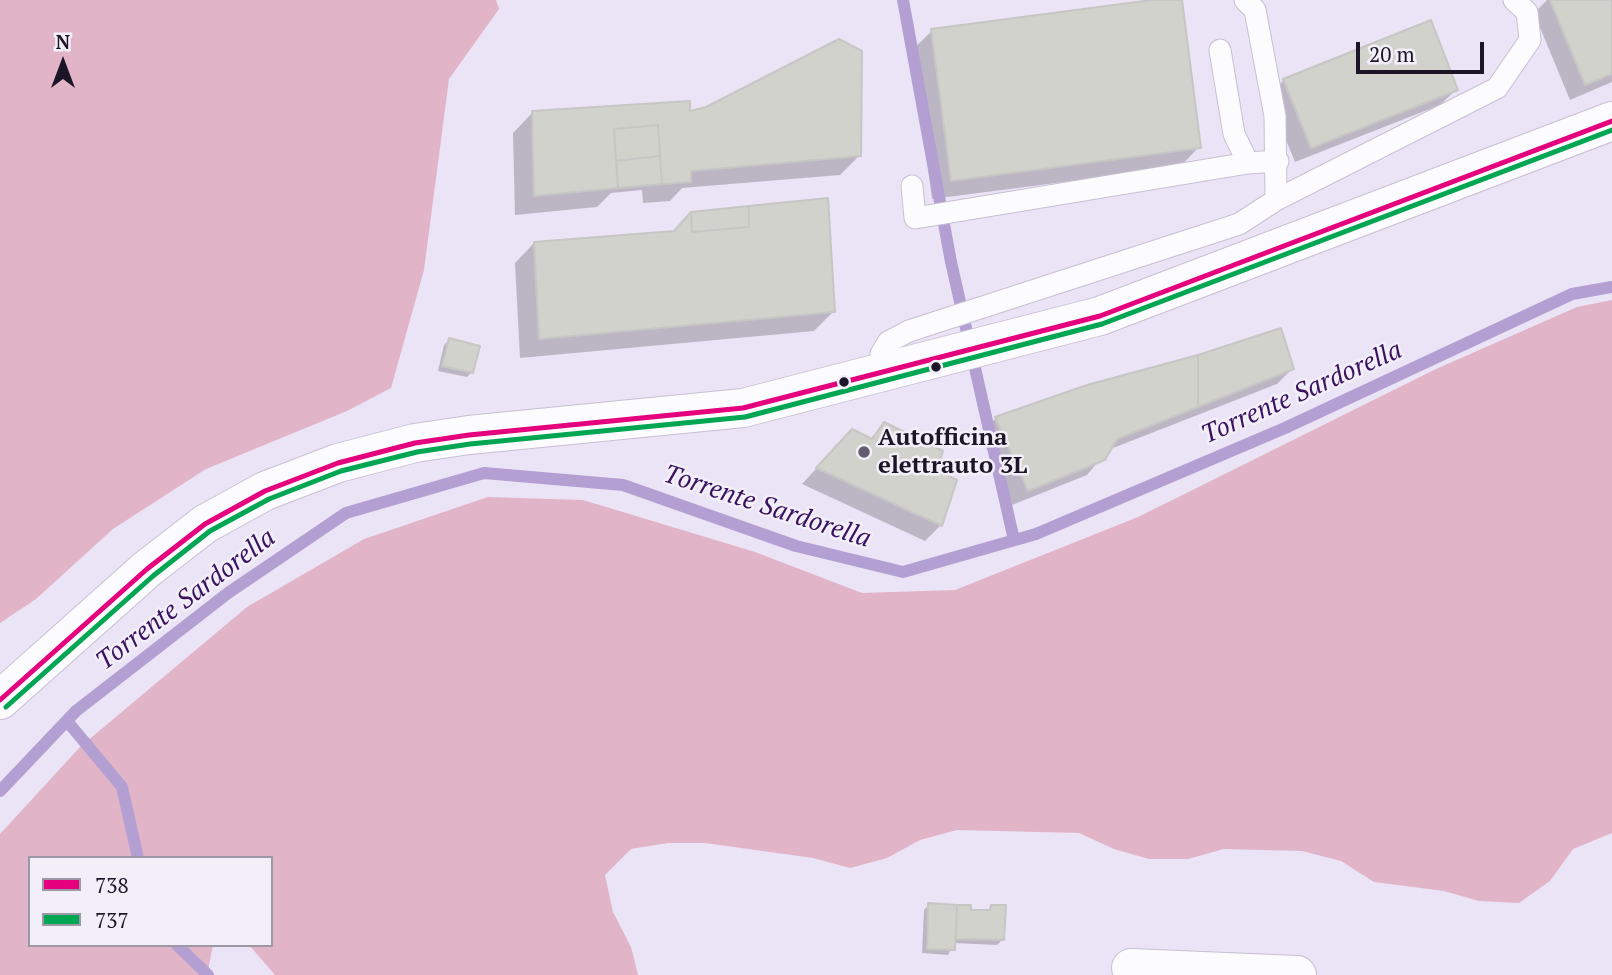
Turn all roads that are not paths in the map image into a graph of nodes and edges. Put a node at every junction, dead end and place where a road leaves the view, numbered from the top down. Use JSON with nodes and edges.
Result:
{"nodes":[{"id":1,"x":1245,"y":0,"type":"edge"},
{"id":2,"x":1514,"y":0,"type":"edge"},
{"id":3,"x":1220,"y":50,"type":"dead end"},
{"id":4,"x":1612,"y":121,"type":"edge"},
{"id":5,"x":1278,"y":161,"type":"junction"},
{"id":6,"x":1248,"y":163,"type":"junction"},
{"id":7,"x":912,"y":186,"type":"dead end"},
{"id":8,"x":1276,"y":200,"type":"junction"},
{"id":9,"x":880,"y":373,"type":"junction"},
{"id":10,"x":0,"y":701,"type":"edge"},
{"id":11,"x":1131,"y":968,"type":"dead end"},
{"id":12,"x":1297,"y":975,"type":"edge"}],
"edges":[{"from":1,"to":5,"type":"lane"},
{"from":2,"to":8,"type":"lane"},
{"from":3,"to":6,"type":"lane"},
{"from":4,"to":9,"type":"main road"},
{"from":5,"to":6,"type":"lane"},
{"from":5,"to":8,"type":"lane"},
{"from":6,"to":7,"type":"lane"},
{"from":8,"to":9,"type":"lane"},
{"from":9,"to":10,"type":"main road"},
{"from":11,"to":12,"type":"main road"}]}
